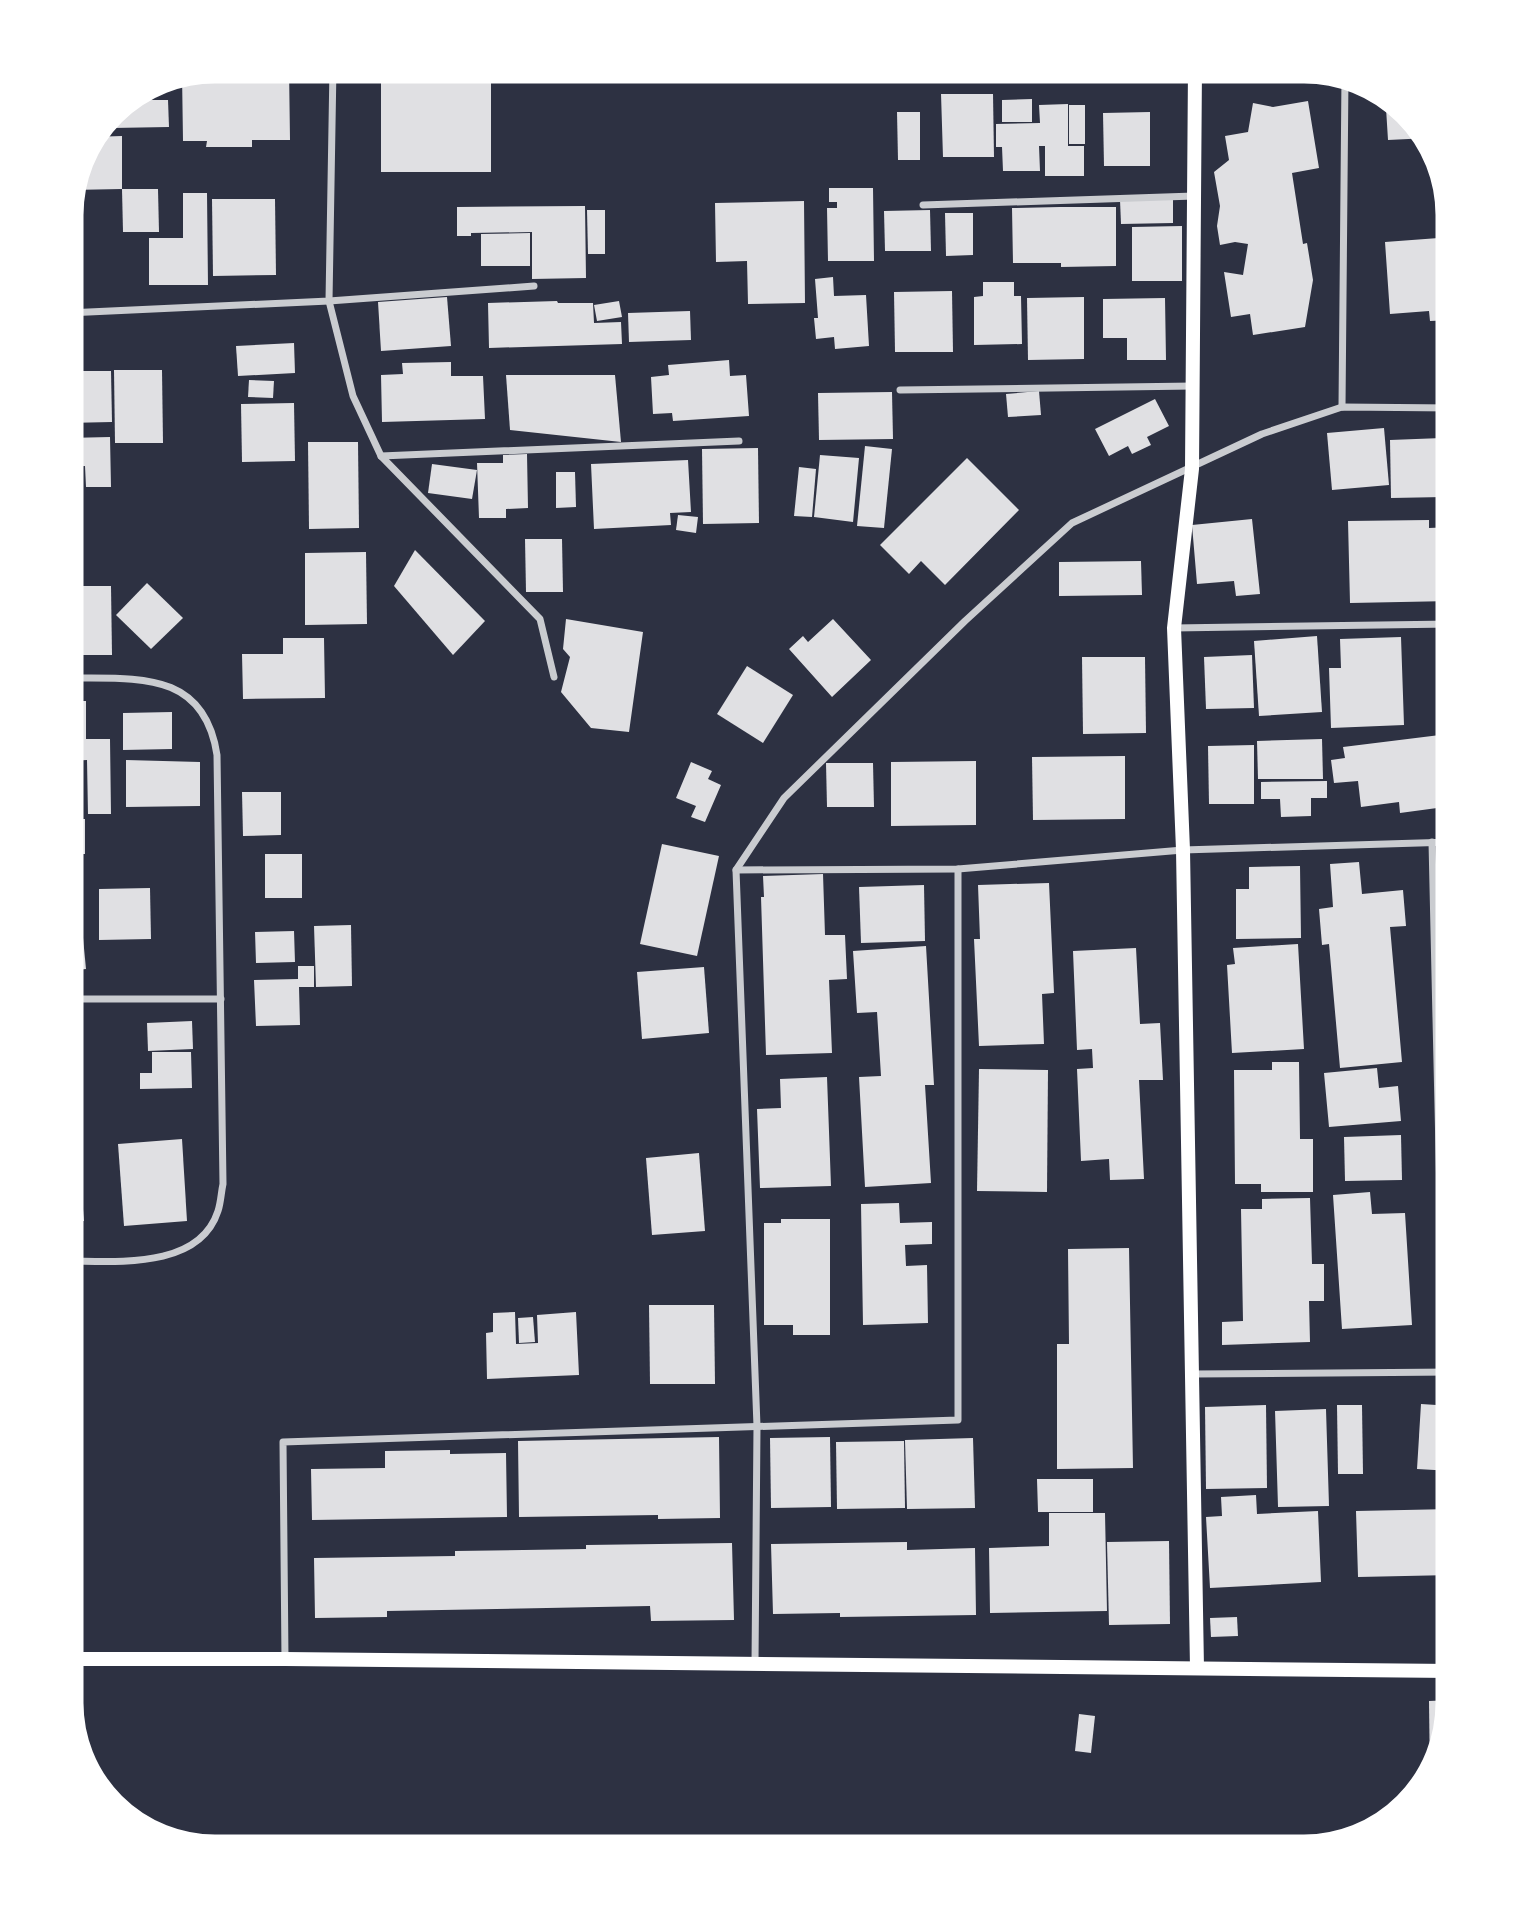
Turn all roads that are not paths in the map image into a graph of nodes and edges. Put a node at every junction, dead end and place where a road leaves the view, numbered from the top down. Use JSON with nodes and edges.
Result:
{"nodes":[{"id":1,"x":333,"y":79,"type":"edge"},
{"id":2,"x":1195,"y":79,"type":"edge"},
{"id":3,"x":1345,"y":85,"type":"edge"},
{"id":4,"x":1194,"y":196,"type":"junction"},
{"id":5,"x":923,"y":205,"type":"dead end"},
{"id":6,"x":534,"y":286,"type":"dead end"},
{"id":7,"x":329,"y":301,"type":"junction"},
{"id":8,"x":79,"y":312,"type":"edge"},
{"id":9,"x":1193,"y":386,"type":"junction"},
{"id":10,"x":900,"y":390,"type":"dead end"},
{"id":11,"x":1342,"y":407,"type":"junction"},
{"id":12,"x":1440,"y":408,"type":"edge"},
{"id":13,"x":738,"y":441,"type":"dead end"},
{"id":14,"x":381,"y":456,"type":"junction"},
{"id":15,"x":1192,"y":469,"type":"junction"},
{"id":16,"x":1440,"y":624,"type":"edge"},
{"id":17,"x":1174,"y":628,"type":"junction"},
{"id":18,"x":554,"y":677,"type":"dead end"},
{"id":19,"x":79,"y":678,"type":"edge"},
{"id":20,"x":1432,"y":842,"type":"junction"},
{"id":21,"x":1440,"y":842,"type":"edge"},
{"id":22,"x":1183,"y":850,"type":"junction"},
{"id":23,"x":957,"y":869,"type":"junction"},
{"id":24,"x":736,"y":870,"type":"junction"},
{"id":25,"x":79,"y":999,"type":"edge"},
{"id":26,"x":220,"y":999,"type":"junction"},
{"id":27,"x":1440,"y":1107,"type":"edge"},
{"id":28,"x":79,"y":1261,"type":"edge"},
{"id":29,"x":1440,"y":1372,"type":"edge"},
{"id":30,"x":1193,"y":1374,"type":"junction"},
{"id":31,"x":757,"y":1426,"type":"junction"},
{"id":32,"x":285,"y":1659,"type":"junction"},
{"id":33,"x":79,"y":1660,"type":"edge"},
{"id":34,"x":755,"y":1664,"type":"junction"},
{"id":35,"x":1197,"y":1668,"type":"junction"},
{"id":36,"x":1440,"y":1671,"type":"edge"}],
"edges":[{"from":1,"to":7,"type":"street"},
{"from":2,"to":4,"type":"main road"},
{"from":3,"to":11,"type":"street"},
{"from":4,"to":5,"type":"street"},
{"from":4,"to":9,"type":"main road"},
{"from":6,"to":7,"type":"street"},
{"from":7,"to":8,"type":"street"},
{"from":7,"to":14,"type":"street"},
{"from":9,"to":10,"type":"street"},
{"from":9,"to":15,"type":"main road"},
{"from":11,"to":12,"type":"street"},
{"from":11,"to":15,"type":"street"},
{"from":13,"to":14,"type":"street"},
{"from":14,"to":18,"type":"street"},
{"from":15,"to":17,"type":"main road"},
{"from":15,"to":24,"type":"street"},
{"from":16,"to":17,"type":"street"},
{"from":17,"to":22,"type":"main road"},
{"from":19,"to":26,"type":"street"},
{"from":20,"to":21,"type":"street"},
{"from":20,"to":22,"type":"street"},
{"from":20,"to":27,"type":"street"},
{"from":22,"to":23,"type":"street"},
{"from":22,"to":30,"type":"main road"},
{"from":23,"to":24,"type":"street"},
{"from":23,"to":31,"type":"street"},
{"from":24,"to":31,"type":"street"},
{"from":25,"to":26,"type":"street"},
{"from":26,"to":28,"type":"street"},
{"from":29,"to":30,"type":"street"},
{"from":30,"to":35,"type":"main road"},
{"from":31,"to":32,"type":"street"},
{"from":31,"to":34,"type":"street"},
{"from":32,"to":33,"type":"main road"},
{"from":32,"to":34,"type":"main road"},
{"from":34,"to":35,"type":"main road"},
{"from":35,"to":36,"type":"main road"}]}
